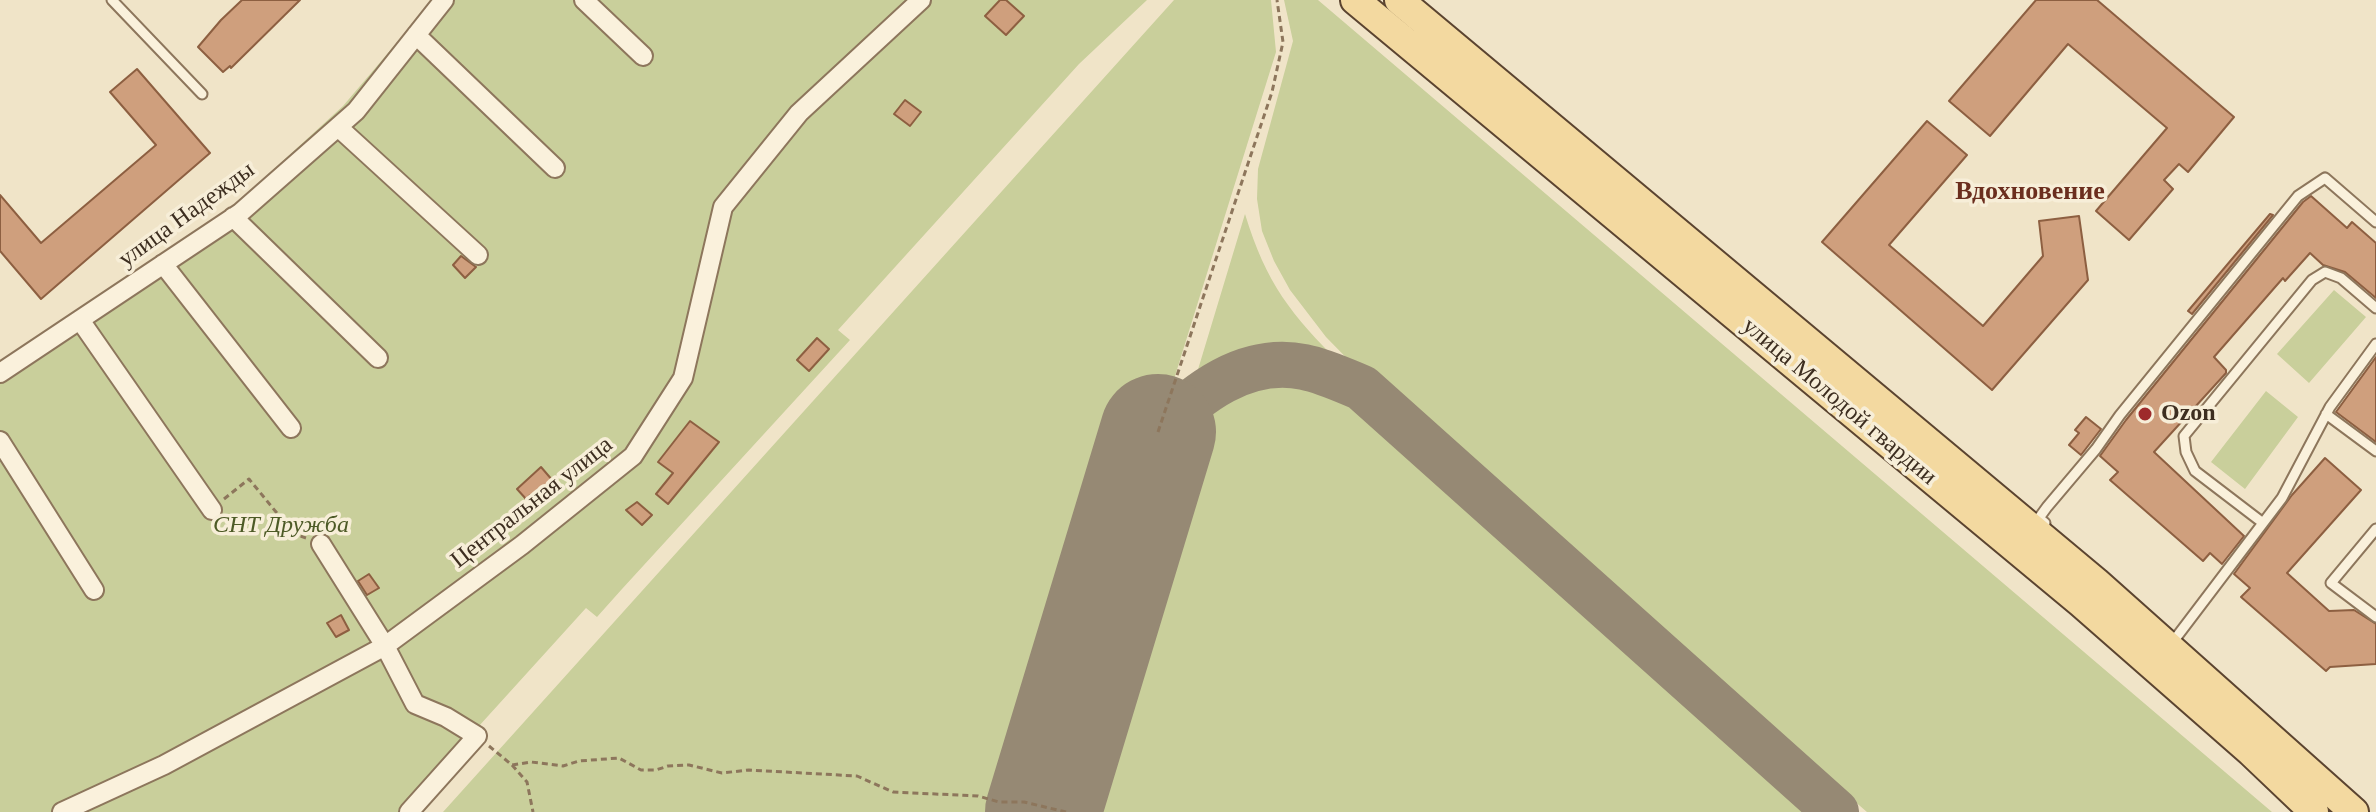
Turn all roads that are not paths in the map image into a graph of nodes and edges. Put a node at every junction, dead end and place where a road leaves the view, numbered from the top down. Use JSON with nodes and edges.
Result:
{"nodes":[{"id":1,"x":112,"y":0,"type":"edge"},
{"id":2,"x":444,"y":0,"type":"edge"},
{"id":3,"x":584,"y":0,"type":"edge"},
{"id":4,"x":921,"y":0,"type":"edge"},
{"id":5,"x":1355,"y":0,"type":"edge"},
{"id":6,"x":1399,"y":0,"type":"edge"},
{"id":7,"x":416,"y":35,"type":"junction"},
{"id":8,"x":643,"y":56,"type":"dead end"},
{"id":9,"x":202,"y":94,"type":"dead end"},
{"id":10,"x":338,"y":127,"type":"junction"},
{"id":11,"x":555,"y":168,"type":"dead end"},
{"id":12,"x":233,"y":217,"type":"junction"},
{"id":13,"x":2376,"y":222,"type":"edge"},
{"id":14,"x":478,"y":255,"type":"dead end"},
{"id":15,"x":163,"y":264,"type":"junction"},
{"id":16,"x":2376,"y":308,"type":"edge"},
{"id":17,"x":80,"y":320,"type":"junction"},
{"id":18,"x":2376,"y":344,"type":"edge"},
{"id":19,"x":378,"y":358,"type":"dead end"},
{"id":20,"x":0,"y":373,"type":"edge"},
{"id":21,"x":2326,"y":414,"type":"junction"},
{"id":22,"x":291,"y":428,"type":"dead end"},
{"id":23,"x":0,"y":441,"type":"edge"},
{"id":24,"x":2376,"y":451,"type":"edge"},
{"id":25,"x":212,"y":510,"type":"road end"},
{"id":26,"x":2263,"y":523,"type":"junction"},
{"id":27,"x":2041,"y":524,"type":"junction"},
{"id":28,"x":2376,"y":529,"type":"edge"},
{"id":29,"x":321,"y":544,"type":"road end"},
{"id":30,"x":94,"y":590,"type":"dead end"},
{"id":31,"x":2376,"y":617,"type":"edge"},
{"id":32,"x":2171,"y":635,"type":"junction"},
{"id":33,"x":385,"y":646,"type":"junction"},
{"id":34,"x":62,"y":812,"type":"edge"},
{"id":35,"x":409,"y":812,"type":"edge"},
{"id":36,"x":2314,"y":812,"type":"edge"},
{"id":37,"x":2354,"y":812,"type":"edge"}],
"edges":[{"from":1,"to":9,"type":"lane"},
{"from":2,"to":7,"type":"street","name":"улица Надежды"},
{"from":3,"to":8,"type":"street"},
{"from":4,"to":33,"type":"street","name":"Центральная улица"},
{"from":5,"to":36,"type":"main road","name":"улица Молодой гвардии"},
{"from":6,"to":27,"type":"main road","name":"улица Молодой гвардии"},
{"from":7,"to":10,"type":"street","name":"улица Надежды"},
{"from":7,"to":11,"type":"street"},
{"from":10,"to":12,"type":"street","name":"улица Надежды"},
{"from":10,"to":14,"type":"street"},
{"from":12,"to":15,"type":"street","name":"улица Надежды"},
{"from":12,"to":19,"type":"street"},
{"from":13,"to":27,"type":"lane"},
{"from":15,"to":17,"type":"street","name":"улица Надежды"},
{"from":15,"to":22,"type":"street"},
{"from":16,"to":26,"type":"lane"},
{"from":17,"to":20,"type":"street","name":"улица Надежды"},
{"from":17,"to":25,"type":"street"},
{"from":18,"to":21,"type":"lane"},
{"from":21,"to":24,"type":"lane"},
{"from":21,"to":26,"type":"lane"},
{"from":23,"to":30,"type":"street"},
{"from":26,"to":32,"type":"lane"},
{"from":27,"to":32,"type":"main road","name":"улица Молодой гвардии"},
{"from":28,"to":31,"type":"lane"},
{"from":29,"to":33,"type":"street"},
{"from":32,"to":37,"type":"main road","name":"улица Молодой гвардии"},
{"from":33,"to":34,"type":"street","name":"Центральная улица"},
{"from":33,"to":35,"type":"street"}]}
